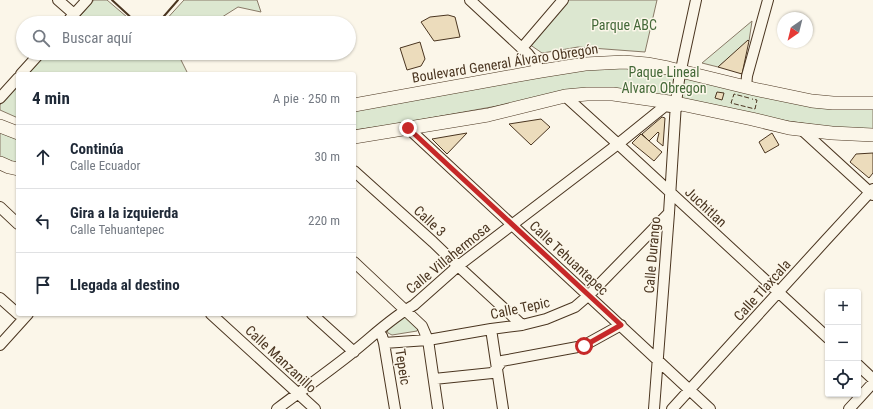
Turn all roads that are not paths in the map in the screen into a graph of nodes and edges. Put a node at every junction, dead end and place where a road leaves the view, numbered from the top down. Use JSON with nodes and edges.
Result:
{"nodes":[{"id":1,"x":58,"y":0,"type":"edge"},
{"id":2,"x":87,"y":0,"type":"edge"},
{"id":3,"x":470,"y":0,"type":"edge"},
{"id":4,"x":563,"y":0,"type":"edge"},
{"id":5,"x":696,"y":0,"type":"edge"},
{"id":6,"x":768,"y":0,"type":"edge"},
{"id":7,"x":74,"y":14,"type":"joint"},
{"id":8,"x":522,"y":48,"type":"junction"},
{"id":9,"x":34,"y":60,"type":"edge"},
{"id":10,"x":681,"y":70,"type":"junction"},
{"id":11,"x":541,"y":71,"type":"junction"},
{"id":12,"x":23,"y":72,"type":"edge"},
{"id":13,"x":16,"y":80,"type":"edge"},
{"id":14,"x":746,"y":87,"type":"junction"},
{"id":15,"x":565,"y":96,"type":"junction"},
{"id":16,"x":0,"y":98,"type":"edge"},
{"id":17,"x":873,"y":103,"type":"edge"},
{"id":18,"x":356,"y":104,"type":"edge"},
{"id":19,"x":676,"y":106,"type":"junction"},
{"id":20,"x":0,"y":126,"type":"edge"},
{"id":21,"x":408,"y":128,"type":"junction"},
{"id":22,"x":802,"y":130,"type":"junction"},
{"id":23,"x":16,"y":132,"type":"edge"},
{"id":24,"x":873,"y":135,"type":"edge"},
{"id":25,"x":356,"y":137,"type":"edge"},
{"id":26,"x":618,"y":144,"type":"junction"},
{"id":27,"x":0,"y":162,"type":"edge"},
{"id":28,"x":16,"y":169,"type":"edge"},
{"id":29,"x":356,"y":173,"type":"edge"},
{"id":30,"x":872,"y":192,"type":"edge"},
{"id":31,"x":670,"y":193,"type":"junction"},
{"id":32,"x":0,"y":207,"type":"edge"},
{"id":33,"x":669,"y":213,"type":"junction"},
{"id":34,"x":16,"y":222,"type":"edge"},
{"id":35,"x":513,"y":224,"type":"junction"},
{"id":36,"x":356,"y":264,"type":"edge"},
{"id":37,"x":458,"y":266,"type":"junction"},
{"id":38,"x":779,"y":292,"type":"junction"},
{"id":39,"x":589,"y":295,"type":"junction"},
{"id":40,"x":0,"y":298,"type":"edge"},
{"id":41,"x":16,"y":310,"type":"edge"},
{"id":42,"x":405,"y":310,"type":"junction"},
{"id":43,"x":21,"y":316,"type":"edge"},
{"id":44,"x":213,"y":316,"type":"edge"},
{"id":45,"x":314,"y":316,"type":"edge"},
{"id":46,"x":522,"y":325,"type":"junction"},
{"id":47,"x":621,"y":325,"type":"junction"},
{"id":48,"x":491,"y":329,"type":"junction"},
{"id":49,"x":379,"y":330,"type":"junction"},
{"id":50,"x":825,"y":335,"type":"edge"},
{"id":51,"x":428,"y":340,"type":"junction"},
{"id":52,"x":384,"y":343,"type":"junction"},
{"id":53,"x":0,"y":345,"type":"edge"},
{"id":54,"x":354,"y":352,"type":"junction"},
{"id":55,"x":658,"y":361,"type":"junction"},
{"id":56,"x":497,"y":368,"type":"junction"},
{"id":57,"x":861,"y":368,"type":"edge"},
{"id":58,"x":434,"y":379,"type":"junction"},
{"id":59,"x":873,"y":379,"type":"edge"},
{"id":60,"x":873,"y":383,"type":"edge"},
{"id":61,"x":690,"y":390,"type":"junction"},
{"id":62,"x":298,"y":394,"type":"junction"},
{"id":63,"x":277,"y":409,"type":"edge"},
{"id":64,"x":314,"y":409,"type":"edge"},
{"id":65,"x":395,"y":409,"type":"edge"},
{"id":66,"x":438,"y":409,"type":"edge"},
{"id":67,"x":503,"y":409,"type":"edge"},
{"id":68,"x":654,"y":409,"type":"edge"},
{"id":69,"x":672,"y":409,"type":"edge"},
{"id":70,"x":710,"y":409,"type":"edge"},
{"id":71,"x":849,"y":409,"type":"edge"}],
"edges":[{"from":1,"to":7,"type":"street"},
{"from":2,"to":7,"type":"street"},
{"from":3,"to":8,"type":"street"},
{"from":4,"to":8,"type":"street"},
{"from":5,"to":10,"type":"street","name":"Calle Durango"},
{"from":6,"to":14,"type":"street"},
{"from":8,"to":11,"type":"street"},
{"from":9,"to":12,"type":"street"},
{"from":10,"to":11,"type":"main road","name":"Boulevard General Álvaro Obregón"},
{"from":10,"to":14,"type":"main road","name":"Boulevard General Álvaro Obregón"},
{"from":10,"to":19,"type":"street","name":"Calle Durango"},
{"from":11,"to":18,"type":"main road","name":"Boulevard General Álvaro Obregón"},
{"from":13,"to":16,"type":"street"},
{"from":14,"to":17,"type":"main road","name":"Boulevard General Álvaro Obregón"},
{"from":15,"to":19,"type":"main road"},
{"from":15,"to":21,"type":"main road"},
{"from":15,"to":26,"type":"street","name":"Juchitlan"},
{"from":19,"to":22,"type":"main road"},
{"from":19,"to":26,"type":"street","name":"Calle Villahermosa"},
{"from":19,"to":31,"type":"street","name":"Calle Durango"},
{"from":20,"to":23,"type":"main road"},
{"from":21,"to":25,"type":"main road"},
{"from":21,"to":35,"type":"street","name":"Calle Tehuantepec"},
{"from":22,"to":24,"type":"main road"},
{"from":22,"to":30,"type":"street"},
{"from":26,"to":31,"type":"street","name":"Juchitlan"},
{"from":26,"to":35,"type":"street","name":"Calle Villahermosa"},
{"from":27,"to":28,"type":"main road"},
{"from":29,"to":37,"type":"street","name":"Calle 3"},
{"from":30,"to":38,"type":"street","name":"Calle Tlaxcala"},
{"from":31,"to":33,"type":"street","name":"Calle Durango"},
{"from":31,"to":38,"type":"street","name":"Juchitlan"},
{"from":32,"to":34,"type":"street"},
{"from":33,"to":39,"type":"street","name":"Calle Tepic"},
{"from":33,"to":55,"type":"street","name":"Calle Durango"},
{"from":35,"to":37,"type":"street","name":"Calle Villahermosa"},
{"from":35,"to":39,"type":"street","name":"Calle Tehuantepec"},
{"from":36,"to":42,"type":"street"},
{"from":37,"to":42,"type":"street","name":"Calle Villahermosa"},
{"from":37,"to":46,"type":"street","name":"Calle 3"},
{"from":38,"to":50,"type":"street","name":"Juchitlan"},
{"from":38,"to":61,"type":"street","name":"Calle Tlaxcala"},
{"from":39,"to":46,"type":"street","name":"Calle Tepic"},
{"from":39,"to":47,"type":"street","name":"Calle Tehuantepec"},
{"from":40,"to":41,"type":"street"},
{"from":42,"to":49,"type":"street","name":"Calle Villahermosa"},
{"from":42,"to":51,"type":"street"},
{"from":43,"to":53,"type":"street"},
{"from":44,"to":62,"type":"street","name":"Calle Manzanillo"},
{"from":45,"to":54,"type":"street"},
{"from":46,"to":48,"type":"street","name":"Calle Tepic"},
{"from":47,"to":55,"type":"street","name":"Calle Tehuantepec"},
{"from":47,"to":56,"type":"street"},
{"from":48,"to":51,"type":"street","name":"Calle Tepic"},
{"from":48,"to":56,"type":"street"},
{"from":49,"to":52,"type":"street","name":"Tepeic"},
{"from":49,"to":54,"type":"street","name":"Calle Villahermosa"},
{"from":51,"to":52,"type":"street","name":"Calle Tepic"},
{"from":51,"to":58,"type":"street"},
{"from":52,"to":65,"type":"street","name":"Tepeic"},
{"from":54,"to":62,"type":"street","name":"Calle Villahermosa"},
{"from":55,"to":61,"type":"street","name":"Calle Tehuantepec"},
{"from":55,"to":68,"type":"street","name":"Calle Durango"},
{"from":56,"to":58,"type":"street"},
{"from":56,"to":67,"type":"street"},
{"from":57,"to":59,"type":"street"},
{"from":58,"to":66,"type":"street"},
{"from":60,"to":71,"type":"street"},
{"from":61,"to":69,"type":"street","name":"Calle Tlaxcala"},
{"from":61,"to":70,"type":"street","name":"Calle Tehuantepec"},
{"from":62,"to":63,"type":"street","name":"Calle Villahermosa"},
{"from":62,"to":64,"type":"street","name":"Calle Manzanillo"}]}
